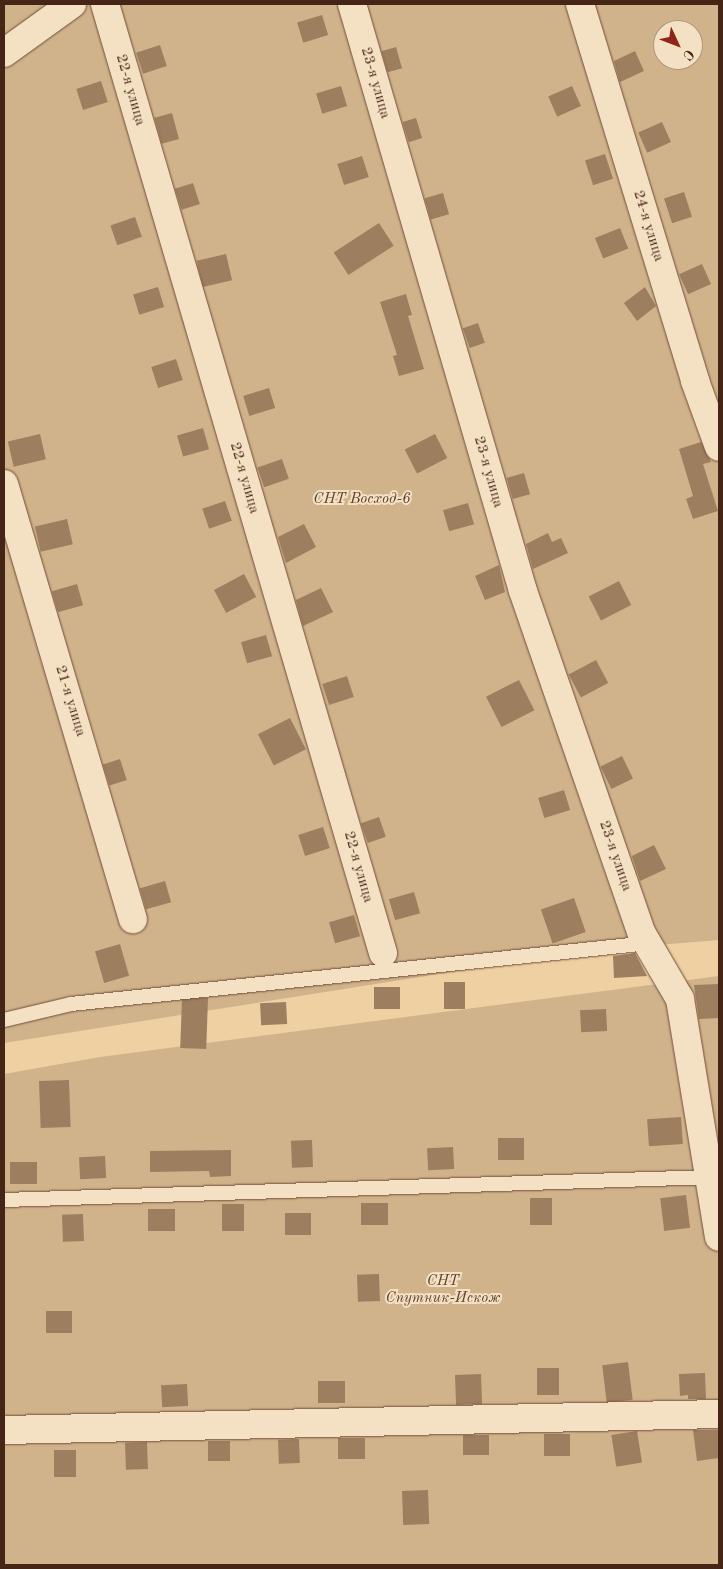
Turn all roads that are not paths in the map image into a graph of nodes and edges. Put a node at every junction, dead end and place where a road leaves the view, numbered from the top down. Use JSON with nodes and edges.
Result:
{"nodes":[{"id":1,"x":72,"y":4,"type":"edge"},
{"id":2,"x":105,"y":4,"type":"edge"},
{"id":3,"x":352,"y":4,"type":"edge"},
{"id":4,"x":580,"y":4,"type":"edge"},
{"id":5,"x":4,"y":53,"type":"edge"},
{"id":6,"x":719,"y":446,"type":"edge"},
{"id":7,"x":4,"y":484,"type":"edge"},
{"id":8,"x":134,"y":919,"type":"dead end"},
{"id":9,"x":646,"y":939,"type":"junction"},
{"id":10,"x":383,"y":953,"type":"dead end"},
{"id":11,"x":4,"y":1020,"type":"edge"},
{"id":12,"x":714,"y":1177,"type":"edge"},
{"id":13,"x":4,"y":1200,"type":"edge"},
{"id":14,"x":719,"y":1237,"type":"edge"},
{"id":15,"x":719,"y":1414,"type":"edge"},
{"id":16,"x":4,"y":1430,"type":"edge"}],
"edges":[{"from":1,"to":5,"type":"street"},
{"from":2,"to":10,"type":"street","name":"22-я улица"},
{"from":3,"to":9,"type":"street","name":"23-я улица"},
{"from":4,"to":6,"type":"street","name":"24-я улица"},
{"from":7,"to":8,"type":"street","name":"21-я улица"},
{"from":9,"to":11,"type":"lane"},
{"from":9,"to":12,"type":"street","name":"23-я улица"},
{"from":12,"to":13,"type":"lane"},
{"from":12,"to":14,"type":"street","name":"23-я улица"},
{"from":15,"to":16,"type":"street"}]}
